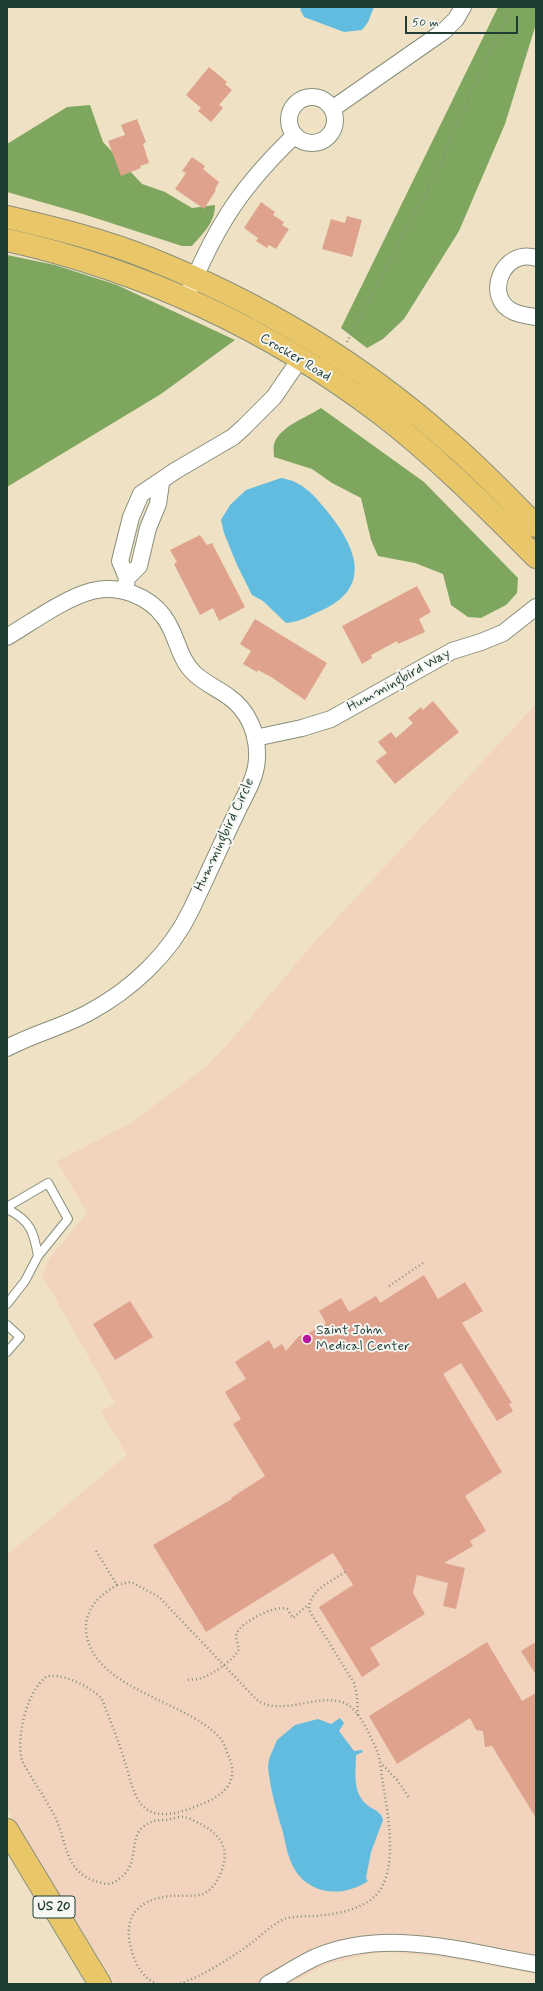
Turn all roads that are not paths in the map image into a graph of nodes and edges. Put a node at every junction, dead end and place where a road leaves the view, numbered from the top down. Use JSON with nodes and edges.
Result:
{"nodes":[{"id":1,"x":463,"y":7,"type":"edge"},
{"id":2,"x":332,"y":109,"type":"junction"},
{"id":3,"x":295,"y":135,"type":"junction"},
{"id":4,"x":7,"y":217,"type":"edge"},
{"id":5,"x":7,"y":240,"type":"edge"},
{"id":6,"x":536,"y":258,"type":"edge"},
{"id":7,"x":194,"y":278,"type":"junction"},
{"id":8,"x":186,"y":299,"type":"junction"},
{"id":9,"x":536,"y":317,"type":"edge"},
{"id":10,"x":300,"y":359,"type":"junction"},
{"id":11,"x":536,"y":526,"type":"edge"},
{"id":12,"x":536,"y":557,"type":"edge"},
{"id":13,"x":126,"y":585,"type":"junction"},
{"id":14,"x":536,"y":607,"type":"edge"},
{"id":15,"x":7,"y":637,"type":"edge"},
{"id":16,"x":254,"y":738,"type":"junction"},
{"id":17,"x":7,"y":1048,"type":"edge"},
{"id":18,"x":7,"y":1208,"type":"edge"},
{"id":19,"x":38,"y":1256,"type":"junction"},
{"id":20,"x":7,"y":1304,"type":"edge"},
{"id":21,"x":7,"y":1324,"type":"edge"},
{"id":22,"x":7,"y":1352,"type":"edge"},
{"id":23,"x":7,"y":1830,"type":"edge"},
{"id":24,"x":536,"y":1964,"type":"edge"},
{"id":25,"x":100,"y":1984,"type":"edge"},
{"id":26,"x":268,"y":1984,"type":"edge"}],
"edges":[{"from":1,"to":2,"type":"street"},
{"from":2,"to":3,"type":"street"},
{"from":2,"to":3,"type":"street"},
{"from":3,"to":7,"type":"street"},
{"from":4,"to":7,"type":"main road","name":"Crocker Road"},
{"from":5,"to":8,"type":"main road","name":"Crocker Road"},
{"from":6,"to":9,"type":"street"},
{"from":7,"to":8,"type":"street"},
{"from":7,"to":11,"type":"main road","name":"Crocker Road"},
{"from":8,"to":10,"type":"main road","name":"Crocker Road"},
{"from":10,"to":12,"type":"main road","name":"Crocker Road"},
{"from":10,"to":13,"type":"street"},
{"from":13,"to":15,"type":"street","name":"Hummingbird Circle"},
{"from":13,"to":16,"type":"street","name":"Hummingbird Circle"},
{"from":14,"to":16,"type":"street","name":"Hummingbird Way"},
{"from":16,"to":17,"type":"street","name":"Hummingbird Circle"},
{"from":18,"to":19,"type":"lane"},
{"from":18,"to":19,"type":"lane"},
{"from":19,"to":20,"type":"lane"},
{"from":21,"to":22,"type":"lane"},
{"from":23,"to":25,"type":"main road","number":"US 20"},
{"from":24,"to":26,"type":"street"}]}
